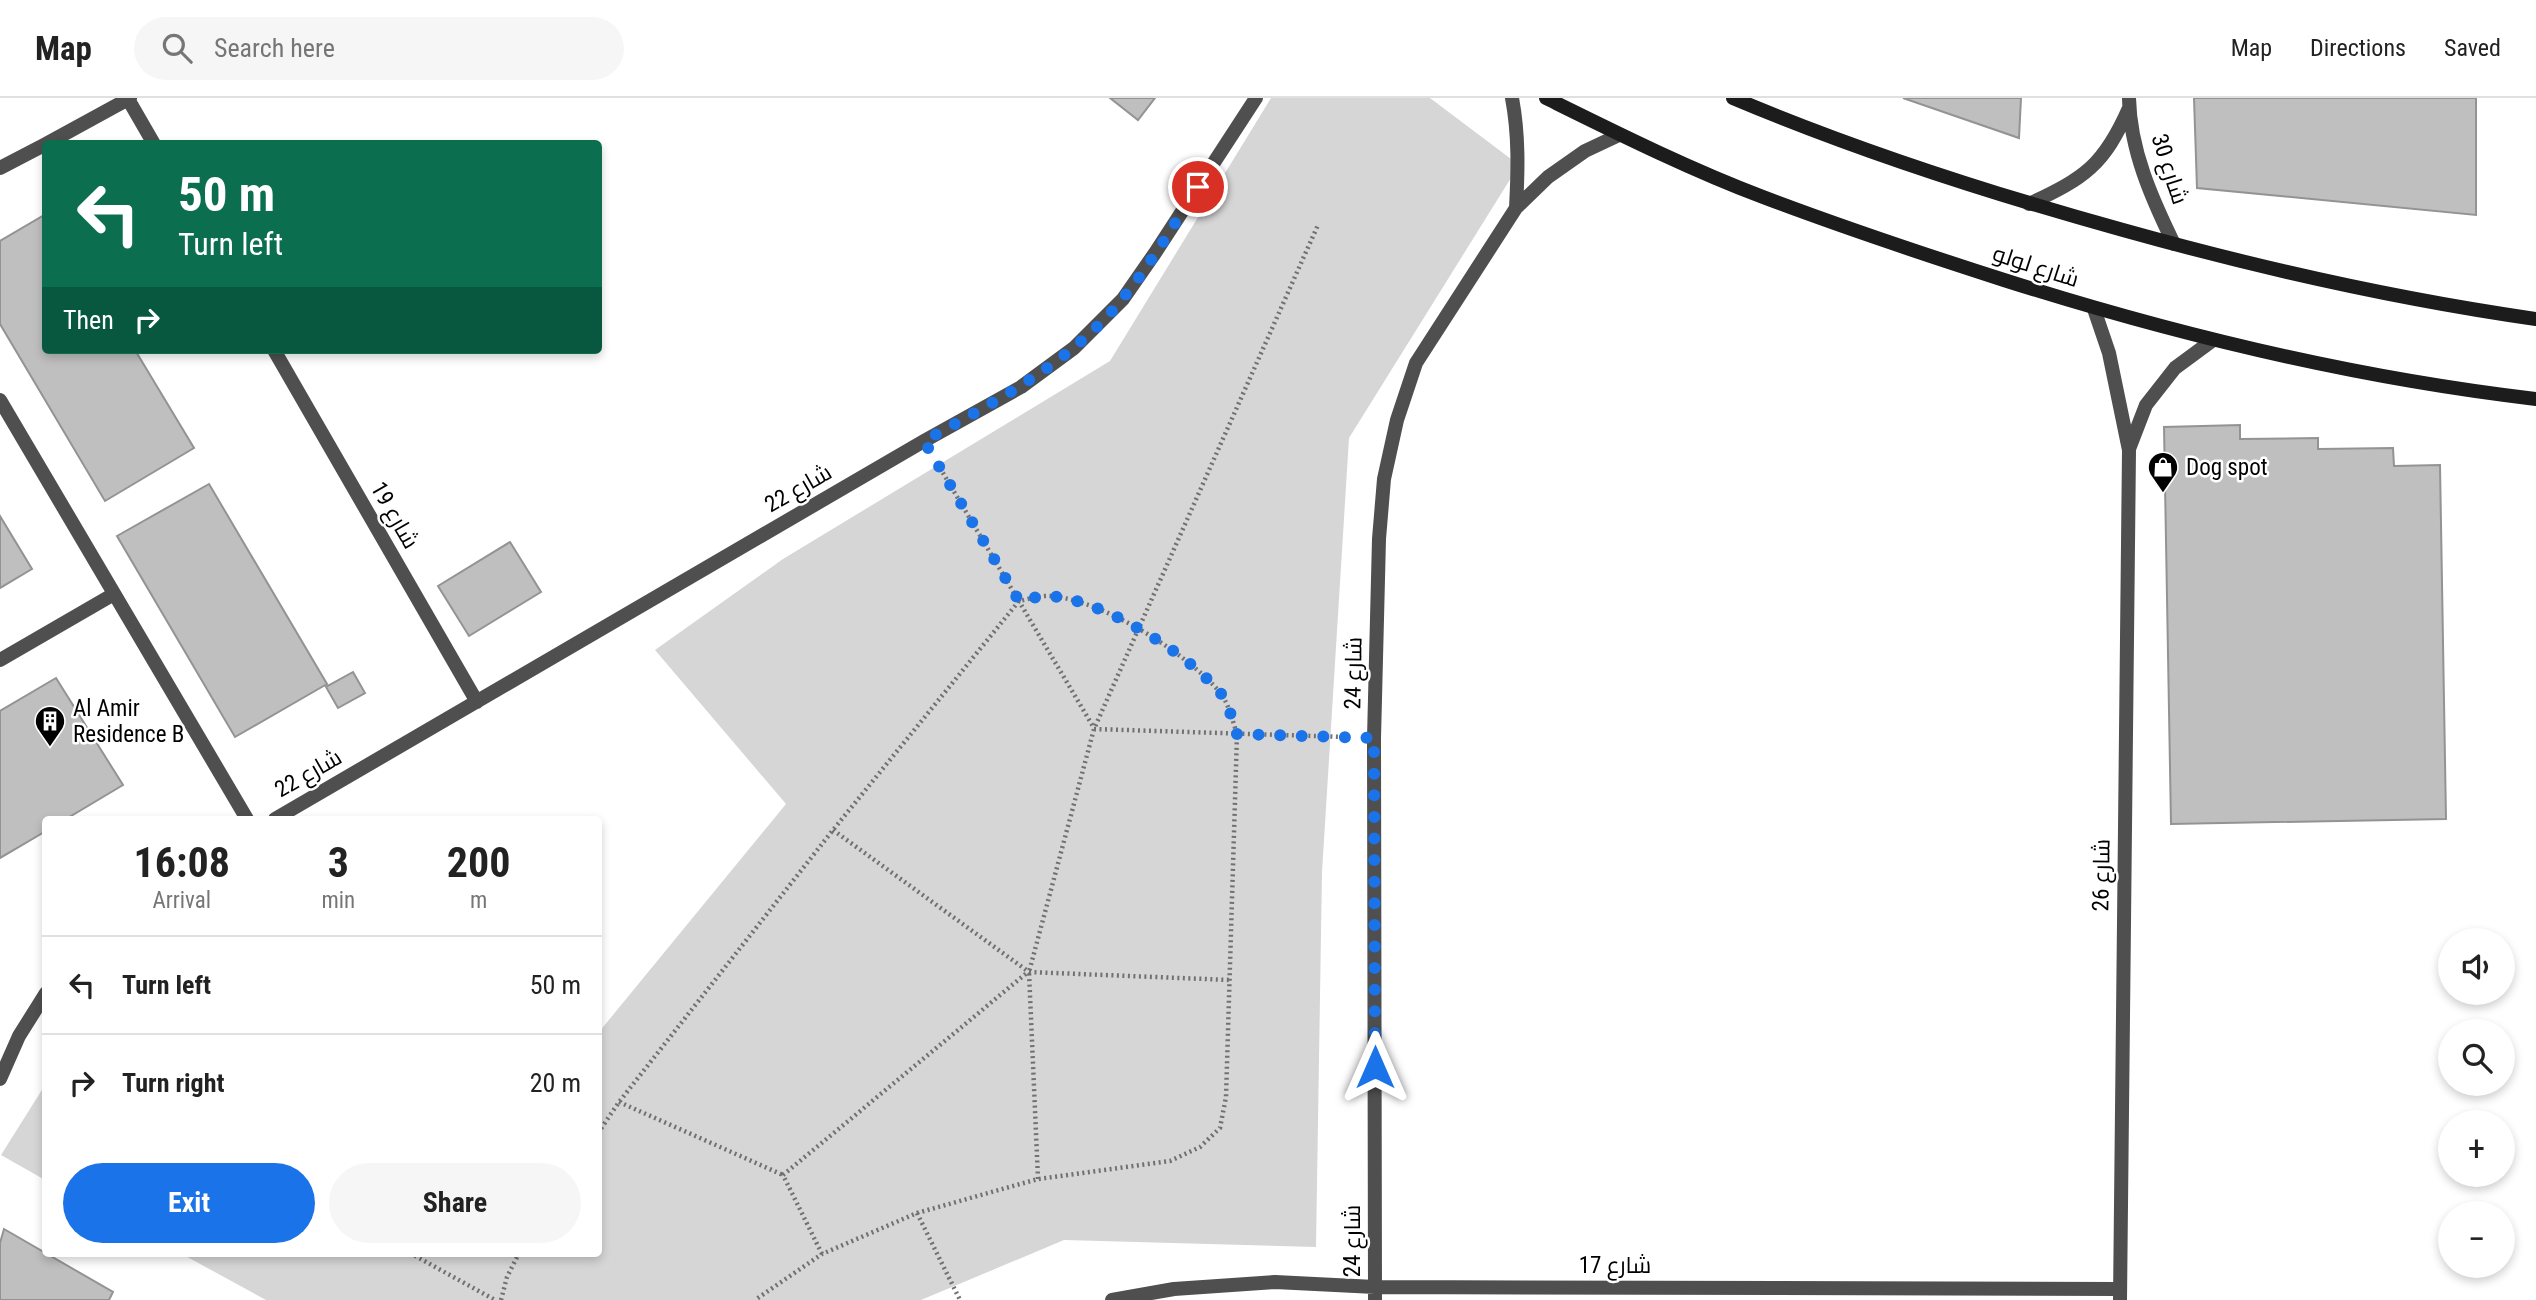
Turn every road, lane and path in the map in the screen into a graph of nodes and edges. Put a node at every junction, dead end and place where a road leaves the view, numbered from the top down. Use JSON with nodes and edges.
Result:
{"nodes":[{"id":1,"x":1256,"y":98,"type":"edge"},
{"id":2,"x":1512,"y":98,"type":"edge"},
{"id":3,"x":1546,"y":98,"type":"edge"},
{"id":4,"x":1732,"y":98,"type":"edge"},
{"id":5,"x":129,"y":99,"type":"edge"},
{"id":6,"x":2129,"y":102,"type":"edge"},
{"id":7,"x":1619,"y":135,"type":"junction"},
{"id":8,"x":53,"y":140,"type":"edge"},
{"id":9,"x":152,"y":140,"type":"edge"},
{"id":10,"x":42,"y":146,"type":"edge"},
{"id":11,"x":0,"y":168,"type":"edge"},
{"id":12,"x":2029,"y":204,"type":"junction"},
{"id":13,"x":1516,"y":208,"type":"junction"},
{"id":14,"x":1318,"y":225,"type":"dead end"},
{"id":15,"x":2174,"y":244,"type":"junction"},
{"id":16,"x":2094,"y":309,"type":"junction"},
{"id":17,"x":2536,"y":320,"type":"edge"},
{"id":18,"x":2213,"y":340,"type":"junction"},
{"id":19,"x":276,"y":354,"type":"edge"},
{"id":20,"x":2536,"y":398,"type":"edge"},
{"id":21,"x":0,"y":400,"type":"edge"},
{"id":22,"x":924,"y":441,"type":"junction"},
{"id":23,"x":2129,"y":450,"type":"junction"},
{"id":24,"x":114,"y":594,"type":"junction"},
{"id":25,"x":1019,"y":601,"type":"junction"},
{"id":26,"x":1139,"y":627,"type":"junction"},
{"id":27,"x":0,"y":660,"type":"edge"},
{"id":28,"x":477,"y":702,"type":"junction"},
{"id":29,"x":1094,"y":729,"type":"junction"},
{"id":30,"x":1237,"y":734,"type":"junction"},
{"id":31,"x":1374,"y":738,"type":"junction"},
{"id":32,"x":245,"y":816,"type":"edge"},
{"id":33,"x":280,"y":816,"type":"edge"},
{"id":34,"x":833,"y":830,"type":"junction"},
{"id":35,"x":1029,"y":972,"type":"junction"},
{"id":36,"x":1230,"y":980,"type":"junction"},
{"id":37,"x":42,"y":999,"type":"edge"},
{"id":38,"x":0,"y":1079,"type":"edge"},
{"id":39,"x":619,"y":1102,"type":"junction"},
{"id":40,"x":602,"y":1127,"type":"edge"},
{"id":41,"x":783,"y":1175,"type":"junction"},
{"id":42,"x":1038,"y":1179,"type":"junction"},
{"id":43,"x":917,"y":1213,"type":"junction"},
{"id":44,"x":822,"y":1254,"type":"junction"},
{"id":45,"x":417,"y":1257,"type":"edge"},
{"id":46,"x":517,"y":1257,"type":"edge"},
{"id":47,"x":1375,"y":1293,"type":"edge"},
{"id":48,"x":2120,"y":1295,"type":"edge"},
{"id":49,"x":495,"y":1300,"type":"edge"},
{"id":50,"x":501,"y":1300,"type":"edge"},
{"id":51,"x":755,"y":1300,"type":"edge"},
{"id":52,"x":960,"y":1300,"type":"edge"},
{"id":53,"x":1112,"y":1300,"type":"edge"}],
"edges":[{"from":1,"to":22,"type":"street","name":"شارع 22"},
{"from":2,"to":13,"type":"street","name":"شارع 24"},
{"from":3,"to":7,"type":"street","name":"شارع لولو"},
{"from":4,"to":12,"type":"street"},
{"from":5,"to":8,"type":"street"},
{"from":5,"to":9,"type":"street"},
{"from":6,"to":12,"type":"street","name":"شارع 30"},
{"from":6,"to":15,"type":"street","name":"شارع 30"},
{"from":7,"to":13,"type":"street","name":"شارع 24"},
{"from":7,"to":16,"type":"street","name":"شارع لولو"},
{"from":10,"to":11,"type":"street"},
{"from":12,"to":15,"type":"street"},
{"from":13,"to":31,"type":"street","name":"شارع 24"},
{"from":14,"to":26,"type":"path"},
{"from":15,"to":17,"type":"street"},
{"from":16,"to":18,"type":"street","name":"شارع لولو"},
{"from":16,"to":23,"type":"street","name":"شارع 26"},
{"from":18,"to":20,"type":"street","name":"شارع لولو"},
{"from":18,"to":23,"type":"street","name":"شارع 26"},
{"from":19,"to":28,"type":"street","name":"شارع 19"},
{"from":21,"to":24,"type":"street"},
{"from":22,"to":25,"type":"path"},
{"from":22,"to":28,"type":"street","name":"شارع 22"},
{"from":23,"to":48,"type":"street","name":"شارع 26"},
{"from":24,"to":27,"type":"street"},
{"from":24,"to":32,"type":"street"},
{"from":25,"to":26,"type":"path"},
{"from":25,"to":29,"type":"path"},
{"from":25,"to":34,"type":"path"},
{"from":26,"to":29,"type":"path"},
{"from":26,"to":30,"type":"path"},
{"from":28,"to":33,"type":"street","name":"شارع 22"},
{"from":29,"to":30,"type":"path"},
{"from":29,"to":35,"type":"path"},
{"from":30,"to":31,"type":"path"},
{"from":30,"to":36,"type":"path"},
{"from":31,"to":47,"type":"street","name":"شارع 24"},
{"from":34,"to":35,"type":"path"},
{"from":34,"to":39,"type":"path"},
{"from":35,"to":36,"type":"path"},
{"from":35,"to":41,"type":"path"},
{"from":35,"to":42,"type":"path"},
{"from":36,"to":42,"type":"path"},
{"from":37,"to":38,"type":"street"},
{"from":39,"to":40,"type":"path"},
{"from":39,"to":41,"type":"path"},
{"from":41,"to":44,"type":"path"},
{"from":42,"to":43,"type":"path"},
{"from":43,"to":44,"type":"path"},
{"from":43,"to":52,"type":"path"},
{"from":44,"to":51,"type":"path"},
{"from":45,"to":49,"type":"path"},
{"from":46,"to":50,"type":"path"},
{"from":47,"to":48,"type":"street","name":"شارع 17"},
{"from":47,"to":53,"type":"street","name":"شارع 17"}]}
